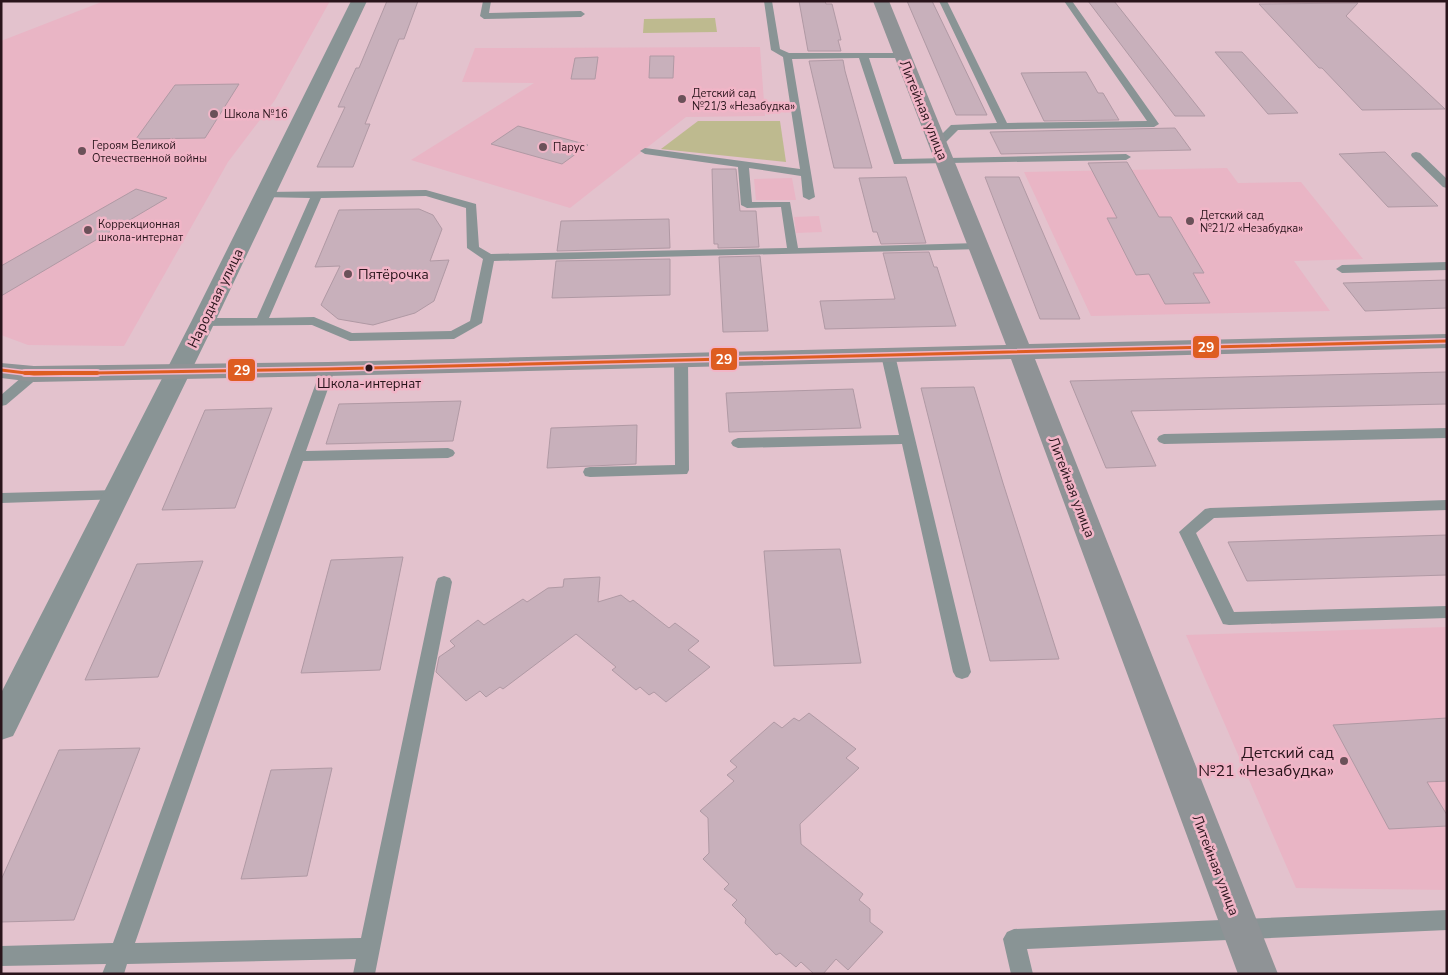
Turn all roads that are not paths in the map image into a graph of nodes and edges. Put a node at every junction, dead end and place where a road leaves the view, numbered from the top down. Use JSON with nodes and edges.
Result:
{"nodes":[{"id":1,"x":359,"y":1,"type":"edge"},
{"id":2,"x":487,"y":1,"type":"edge"},
{"id":3,"x":768,"y":1,"type":"edge"},
{"id":4,"x":881,"y":1,"type":"edge"},
{"id":5,"x":943,"y":1,"type":"edge"},
{"id":6,"x":1068,"y":1,"type":"edge"},
{"id":7,"x":581,"y":14,"type":"dead end"},
{"id":8,"x":863,"y":55,"type":"junction"},
{"id":9,"x":903,"y":55,"type":"junction"},
{"id":10,"x":787,"y":56,"type":"junction"},
{"id":11,"x":1004,"y":126,"type":"junction"},
{"id":12,"x":644,"y":151,"type":"dead end"},
{"id":13,"x":941,"y":152,"type":"junction"},
{"id":14,"x":1416,"y":155,"type":"dead end"},
{"id":15,"x":1126,"y":157,"type":"dead end"},
{"id":16,"x":743,"y":165,"type":"junction"},
{"id":17,"x":806,"y":173,"type":"junction"},
{"id":18,"x":1447,"y":185,"type":"edge"},
{"id":19,"x":317,"y":194,"type":"junction"},
{"id":20,"x":265,"y":195,"type":"junction"},
{"id":21,"x":809,"y":197,"type":"dead end"},
{"id":22,"x":978,"y":247,"type":"junction"},
{"id":23,"x":793,"y":251,"type":"junction"},
{"id":24,"x":489,"y":258,"type":"junction"},
{"id":25,"x":1447,"y":266,"type":"edge"},
{"id":26,"x":1342,"y":269,"type":"dead end"},
{"id":27,"x":203,"y":322,"type":"junction"},
{"id":28,"x":260,"y":322,"type":"junction"},
{"id":29,"x":1447,"y":341,"type":"edge"},
{"id":30,"x":1020,"y":351,"type":"junction"},
{"id":31,"x":888,"y":355,"type":"junction"},
{"id":32,"x":681,"y":360,"type":"junction"},
{"id":33,"x":1,"y":370,"type":"edge"},
{"id":34,"x":328,"y":370,"type":"junction"},
{"id":35,"x":179,"y":372,"type":"junction"},
{"id":36,"x":34,"y":374,"type":"junction"},
{"id":37,"x":1,"y":402,"type":"edge"},
{"id":38,"x":1447,"y":433,"type":"edge"},
{"id":39,"x":907,"y":439,"type":"junction"},
{"id":40,"x":1164,"y":439,"type":"dead end"},
{"id":41,"x":738,"y":444,"type":"dead end"},
{"id":42,"x":448,"y":453,"type":"dead end"},
{"id":43,"x":297,"y":456,"type":"junction"},
{"id":44,"x":590,"y":472,"type":"dead end"},
{"id":45,"x":117,"y":496,"type":"junction"},
{"id":46,"x":1,"y":498,"type":"edge"},
{"id":47,"x":1447,"y":505,"type":"edge"},
{"id":48,"x":444,"y":582,"type":"dead end"},
{"id":49,"x":1447,"y":612,"type":"edge"},
{"id":50,"x":962,"y":672,"type":"dead end"},
{"id":51,"x":1,"y":726,"type":"edge"},
{"id":52,"x":1447,"y":920,"type":"edge"},
{"id":53,"x":1241,"y":930,"type":"junction"},
{"id":54,"x":369,"y":948,"type":"junction"},
{"id":55,"x":1,"y":956,"type":"edge"},
{"id":56,"x":117,"y":964,"type":"edge"},
{"id":57,"x":364,"y":974,"type":"edge"},
{"id":58,"x":1022,"y":974,"type":"edge"},
{"id":59,"x":1258,"y":974,"type":"edge"}],
"edges":[{"from":1,"to":20,"type":"street","name":"Народная улица"},
{"from":2,"to":7,"type":"lane"},
{"from":3,"to":10,"type":"lane"},
{"from":4,"to":9,"type":"street","name":"Литейная улица"},
{"from":5,"to":11,"type":"lane"},
{"from":6,"to":11,"type":"lane"},
{"from":8,"to":9,"type":"lane"},
{"from":8,"to":10,"type":"lane"},
{"from":8,"to":13,"type":"lane"},
{"from":9,"to":13,"type":"street","name":"Литейная улица"},
{"from":10,"to":17,"type":"lane"},
{"from":11,"to":13,"type":"lane"},
{"from":12,"to":16,"type":"lane"},
{"from":13,"to":15,"type":"lane"},
{"from":13,"to":22,"type":"street","name":"Литейная улица"},
{"from":14,"to":18,"type":"lane"},
{"from":16,"to":17,"type":"lane"},
{"from":16,"to":23,"type":"lane"},
{"from":17,"to":21,"type":"lane"},
{"from":19,"to":20,"type":"lane"},
{"from":19,"to":24,"type":"lane"},
{"from":19,"to":28,"type":"lane"},
{"from":20,"to":27,"type":"street","name":"Народная улица"},
{"from":22,"to":23,"type":"lane"},
{"from":22,"to":30,"type":"street","name":"Литейная улица"},
{"from":23,"to":24,"type":"lane"},
{"from":24,"to":28,"type":"lane"},
{"from":25,"to":26,"type":"lane"},
{"from":27,"to":28,"type":"lane"},
{"from":27,"to":35,"type":"street","name":"Народная улица"},
{"from":29,"to":30,"type":"street"},
{"from":30,"to":31,"type":"street"},
{"from":30,"to":53,"type":"street","name":"Литейная улица"},
{"from":31,"to":32,"type":"street"},
{"from":31,"to":39,"type":"lane"},
{"from":32,"to":34,"type":"street"},
{"from":32,"to":44,"type":"lane"},
{"from":33,"to":36,"type":"street"},
{"from":34,"to":35,"type":"street"},
{"from":34,"to":43,"type":"lane"},
{"from":35,"to":36,"type":"street"},
{"from":35,"to":45,"type":"street","name":"Народная улица"},
{"from":36,"to":37,"type":"lane"},
{"from":38,"to":40,"type":"lane"},
{"from":39,"to":41,"type":"lane"},
{"from":39,"to":50,"type":"lane"},
{"from":42,"to":43,"type":"lane"},
{"from":43,"to":56,"type":"lane"},
{"from":45,"to":46,"type":"lane"},
{"from":45,"to":51,"type":"street","name":"Народная улица"},
{"from":47,"to":49,"type":"lane"},
{"from":48,"to":54,"type":"lane"},
{"from":52,"to":53,"type":"lane"},
{"from":53,"to":58,"type":"lane"},
{"from":53,"to":59,"type":"street","name":"Литейная улица"},
{"from":54,"to":56,"type":"lane"},
{"from":54,"to":57,"type":"lane"},
{"from":55,"to":56,"type":"lane"}]}
